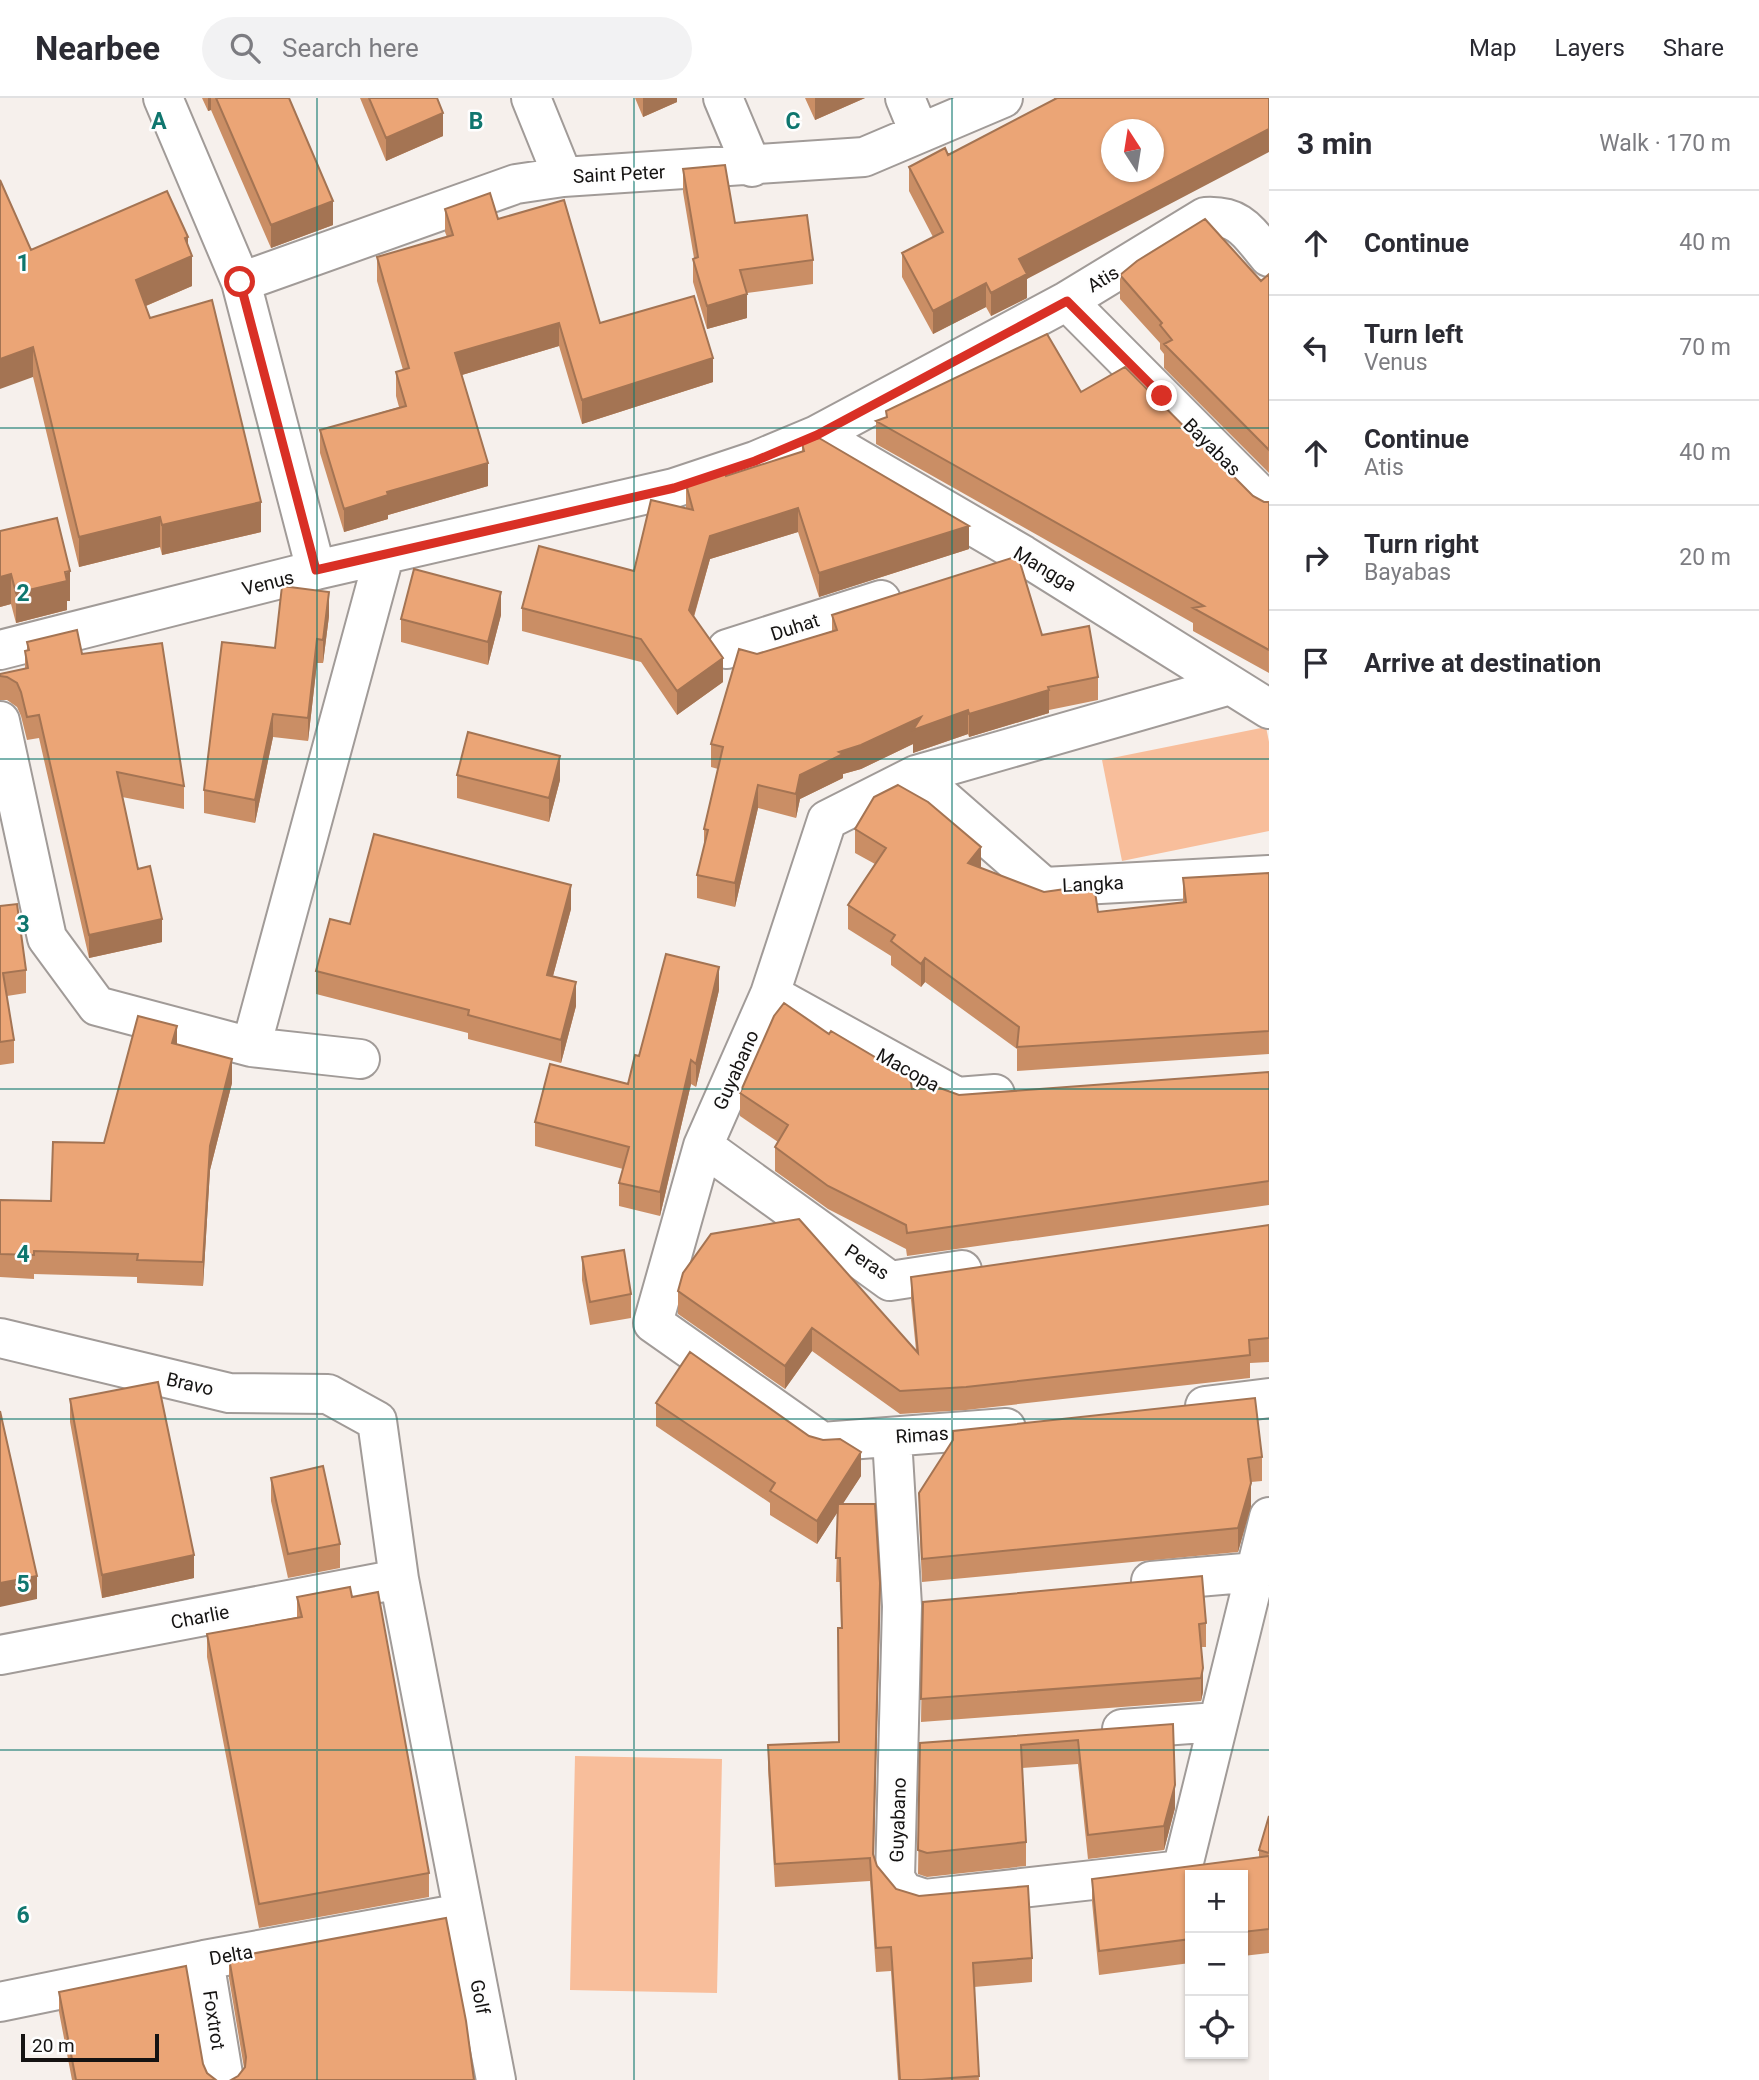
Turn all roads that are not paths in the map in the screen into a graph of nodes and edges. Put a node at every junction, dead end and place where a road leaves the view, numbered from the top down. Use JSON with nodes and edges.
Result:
{"nodes":[{"id":1,"x":163,"y":98,"type":"edge"},
{"id":2,"x":531,"y":98,"type":"edge"},
{"id":3,"x":723,"y":98,"type":"edge"},
{"id":4,"x":1003,"y":98,"type":"edge"},
{"id":5,"x":912,"y":115,"type":"edge"},
{"id":6,"x":752,"y":167,"type":"junction"},
{"id":7,"x":563,"y":177,"type":"junction"},
{"id":8,"x":1269,"y":257,"type":"edge"},
{"id":9,"x":240,"y":282,"type":"junction"},
{"id":10,"x":1067,"y":301,"type":"junction"},
{"id":11,"x":817,"y":435,"type":"junction"},
{"id":12,"x":1269,"y":504,"type":"edge"},
{"id":13,"x":1023,"y":555,"type":"junction"},
{"id":14,"x":384,"y":556,"type":"junction"},
{"id":15,"x":985,"y":568,"type":"edge"},
{"id":16,"x":316,"y":570,"type":"junction"},
{"id":17,"x":920,"y":588,"type":"edge"},
{"id":18,"x":727,"y":649,"type":"dead end"},
{"id":19,"x":0,"y":650,"type":"edge"},
{"id":20,"x":1230,"y":685,"type":"junction"},
{"id":21,"x":1269,"y":709,"type":"edge"},
{"id":22,"x":0,"y":721,"type":"edge"},
{"id":23,"x":916,"y":775,"type":"junction"},
{"id":24,"x":1269,"y":875,"type":"edge"},
{"id":25,"x":770,"y":994,"type":"junction"},
{"id":26,"x":251,"y":1046,"type":"junction"},
{"id":27,"x":360,"y":1059,"type":"dead end"},
{"id":28,"x":1025,"y":1092,"type":"edge"},
{"id":29,"x":703,"y":1146,"type":"junction"},
{"id":30,"x":999,"y":1265,"type":"edge"},
{"id":31,"x":653,"y":1323,"type":"joint"},
{"id":32,"x":0,"y":1338,"type":"edge"},
{"id":33,"x":1269,"y":1398,"type":"edge"},
{"id":34,"x":1173,"y":1409,"type":"edge"},
{"id":35,"x":377,"y":1421,"type":"joint"},
{"id":36,"x":1037,"y":1424,"type":"edge"},
{"id":37,"x":891,"y":1438,"type":"junction"},
{"id":38,"x":1269,"y":1517,"type":"edge"},
{"id":39,"x":1256,"y":1572,"type":"junction"},
{"id":40,"x":399,"y":1579,"type":"junction"},
{"id":41,"x":1117,"y":1584,"type":"edge"},
{"id":42,"x":942,"y":1602,"type":"edge"},
{"id":43,"x":902,"y":1606,"type":"junction"},
{"id":44,"x":0,"y":1655,"type":"edge"},
{"id":45,"x":1217,"y":1721,"type":"junction"},
{"id":46,"x":1093,"y":1731,"type":"edge"},
{"id":47,"x":463,"y":1913,"type":"junction"},
{"id":48,"x":204,"y":1960,"type":"junction"},
{"id":49,"x":0,"y":2002,"type":"edge"},
{"id":50,"x":224,"y":2080,"type":"edge"},
{"id":51,"x":496,"y":2080,"type":"edge"}],
"edges":[{"from":1,"to":9,"type":"street"},
{"from":2,"to":7,"type":"street"},
{"from":3,"to":6,"type":"street"},
{"from":4,"to":5,"type":"street","name":"Saint Peter"},
{"from":5,"to":6,"type":"street","name":"Saint Peter"},
{"from":6,"to":7,"type":"street","name":"Saint Peter"},
{"from":7,"to":9,"type":"street","name":"Saint Peter"},
{"from":8,"to":10,"type":"street","name":"Atis"},
{"from":9,"to":16,"type":"street"},
{"from":10,"to":11,"type":"street","name":"Atis"},
{"from":10,"to":12,"type":"street","name":"Bayabas"},
{"from":11,"to":13,"type":"street","name":"Mangga"},
{"from":11,"to":14,"type":"street","name":"Venus"},
{"from":13,"to":15,"type":"street"},
{"from":13,"to":20,"type":"street","name":"Mangga"},
{"from":14,"to":16,"type":"street","name":"Venus"},
{"from":14,"to":26,"type":"street"},
{"from":16,"to":19,"type":"street","name":"Venus"},
{"from":17,"to":18,"type":"street","name":"Duhat"},
{"from":20,"to":21,"type":"street","name":"Mangga"},
{"from":20,"to":23,"type":"street"},
{"from":22,"to":26,"type":"street"},
{"from":23,"to":24,"type":"street","name":"Langka"},
{"from":23,"to":25,"type":"street","name":"Guyabano"},
{"from":25,"to":28,"type":"street","name":"Macopa"},
{"from":25,"to":29,"type":"street","name":"Guyabano"},
{"from":26,"to":27,"type":"street"},
{"from":29,"to":30,"type":"street","name":"Peras"},
{"from":29,"to":31,"type":"street","name":"Guyabano"},
{"from":31,"to":37,"type":"street","name":"Rimas"},
{"from":32,"to":35,"type":"street","name":"Bravo"},
{"from":33,"to":34,"type":"street"},
{"from":35,"to":40,"type":"street","name":"Golf"},
{"from":36,"to":37,"type":"street","name":"Rimas"},
{"from":37,"to":43,"type":"street","name":"Guyabano"},
{"from":38,"to":39,"type":"street","name":"Guyabano"},
{"from":39,"to":41,"type":"street"},
{"from":39,"to":45,"type":"street","name":"Guyabano"},
{"from":40,"to":44,"type":"street","name":"Charlie"},
{"from":40,"to":47,"type":"street","name":"Golf"},
{"from":42,"to":43,"type":"street"},
{"from":43,"to":45,"type":"street","name":"Guyabano"},
{"from":45,"to":46,"type":"street"},
{"from":47,"to":48,"type":"street","name":"Delta"},
{"from":47,"to":51,"type":"street","name":"Golf"},
{"from":48,"to":49,"type":"street","name":"Delta"},
{"from":48,"to":50,"type":"street","name":"Foxtrot"}]}
